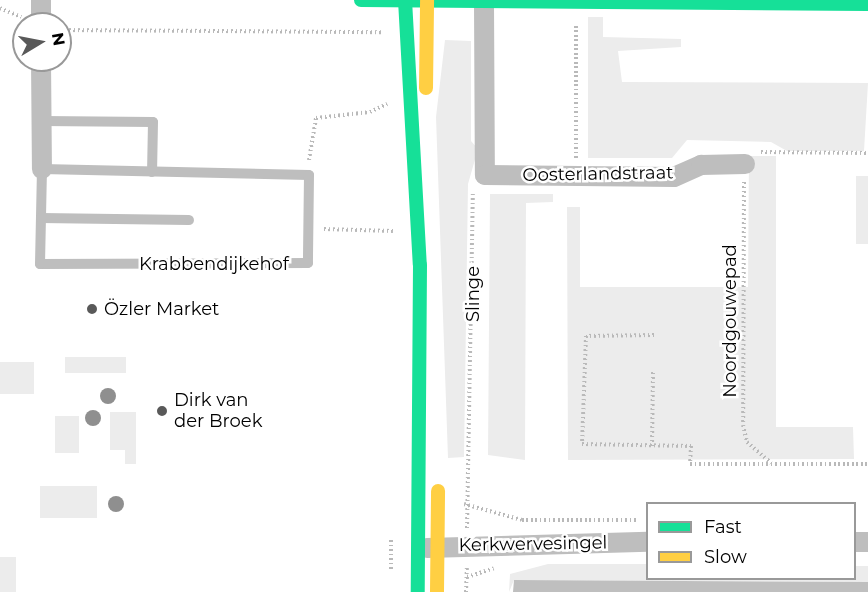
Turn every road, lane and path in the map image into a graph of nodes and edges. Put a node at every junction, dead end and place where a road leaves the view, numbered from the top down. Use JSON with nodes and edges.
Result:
{"nodes":[{"id":1,"x":362,"y":0,"type":"edge"},
{"id":2,"x":405,"y":2,"type":"edge"},
{"id":3,"x":427,"y":2,"type":"edge"},
{"id":4,"x":484,"y":2,"type":"edge"},
{"id":5,"x":576,"y":3,"type":"junction"},
{"id":6,"x":868,"y":4,"type":"edge"},
{"id":7,"x":72,"y":30,"type":"edge"},
{"id":8,"x":394,"y":32,"type":"dead end"},
{"id":9,"x":41,"y":72,"type":"edge"},
{"id":10,"x":394,"y":103,"type":"dead end"},
{"id":11,"x":42,"y":121,"type":"junction"},
{"id":12,"x":868,"y":153,"type":"edge"},
{"id":13,"x":309,"y":162,"type":"dead end"},
{"id":14,"x":744,"y":164,"type":"junction"},
{"id":15,"x":42,"y":169,"type":"junction"},
{"id":16,"x":152,"y":172,"type":"junction"},
{"id":17,"x":485,"y":175,"type":"junction"},
{"id":18,"x":576,"y":176,"type":"junction"},
{"id":19,"x":41,"y":218,"type":"junction"},
{"id":20,"x":189,"y":220,"type":"dead end"},
{"id":21,"x":308,"y":228,"type":"junction"},
{"id":22,"x":393,"y":231,"type":"dead end"},
{"id":23,"x":654,"y":335,"type":"dead end"},
{"id":24,"x":653,"y":372,"type":"dead end"},
{"id":25,"x":436,"y":389,"type":"dead end"},
{"id":26,"x":652,"y":446,"type":"junction"},
{"id":27,"x":774,"y":464,"type":"junction"},
{"id":28,"x":868,"y":464,"type":"edge"},
{"id":29,"x":437,"y":470,"type":"dead end"},
{"id":30,"x":467,"y":504,"type":"junction"},
{"id":31,"x":646,"y":520,"type":"edge"},
{"id":32,"x":646,"y":542,"type":"edge"},
{"id":33,"x":468,"y":544,"type":"junction"},
{"id":34,"x":439,"y":547,"type":"junction"},
{"id":35,"x":418,"y":549,"type":"junction"},
{"id":36,"x":418,"y":592,"type":"edge"},
{"id":37,"x":437,"y":592,"type":"edge"},
{"id":38,"x":466,"y":592,"type":"edge"}],
"edges":[{"from":1,"to":2,"type":"street"},
{"from":2,"to":3,"type":"street"},
{"from":2,"to":35,"type":"street"},
{"from":3,"to":4,"type":"street"},
{"from":3,"to":25,"type":"street"},
{"from":4,"to":5,"type":"street"},
{"from":4,"to":17,"type":"street"},
{"from":5,"to":6,"type":"street"},
{"from":5,"to":18,"type":"path"},
{"from":7,"to":8,"type":"path"},
{"from":9,"to":11,"type":"street","name":"Krabbendijkehof"},
{"from":10,"to":13,"type":"path"},
{"from":11,"to":15,"type":"street","name":"Krabbendijkehof"},
{"from":11,"to":16,"type":"lane"},
{"from":12,"to":14,"type":"path"},
{"from":14,"to":18,"type":"street","name":"Oosterlandstraat"},
{"from":14,"to":27,"type":"path","name":"Noordgouwepad"},
{"from":15,"to":16,"type":"lane","name":"Krabbendijkehof"},
{"from":15,"to":19,"type":"lane","name":"Krabbendijkehof"},
{"from":16,"to":21,"type":"lane","name":"Krabbendijkehof"},
{"from":17,"to":18,"type":"street","name":"Oosterlandstraat"},
{"from":17,"to":30,"type":"path","name":"Slinge"},
{"from":19,"to":20,"type":"lane"},
{"from":19,"to":21,"type":"lane","name":"Krabbendijkehof"},
{"from":21,"to":22,"type":"path"},
{"from":23,"to":26,"type":"path"},
{"from":24,"to":26,"type":"path"},
{"from":26,"to":27,"type":"path"},
{"from":27,"to":28,"type":"path"},
{"from":29,"to":34,"type":"street"},
{"from":30,"to":31,"type":"path","name":"Kerkwervesingel"},
{"from":30,"to":33,"type":"path","name":"Slinge"},
{"from":32,"to":33,"type":"street","name":"Kerkwervesingel"},
{"from":33,"to":34,"type":"street","name":"Kerkwervesingel"},
{"from":33,"to":38,"type":"path","name":"Slinge"},
{"from":34,"to":35,"type":"street","name":"Kerkwervesingel"},
{"from":34,"to":37,"type":"street"},
{"from":35,"to":36,"type":"street"}]}
